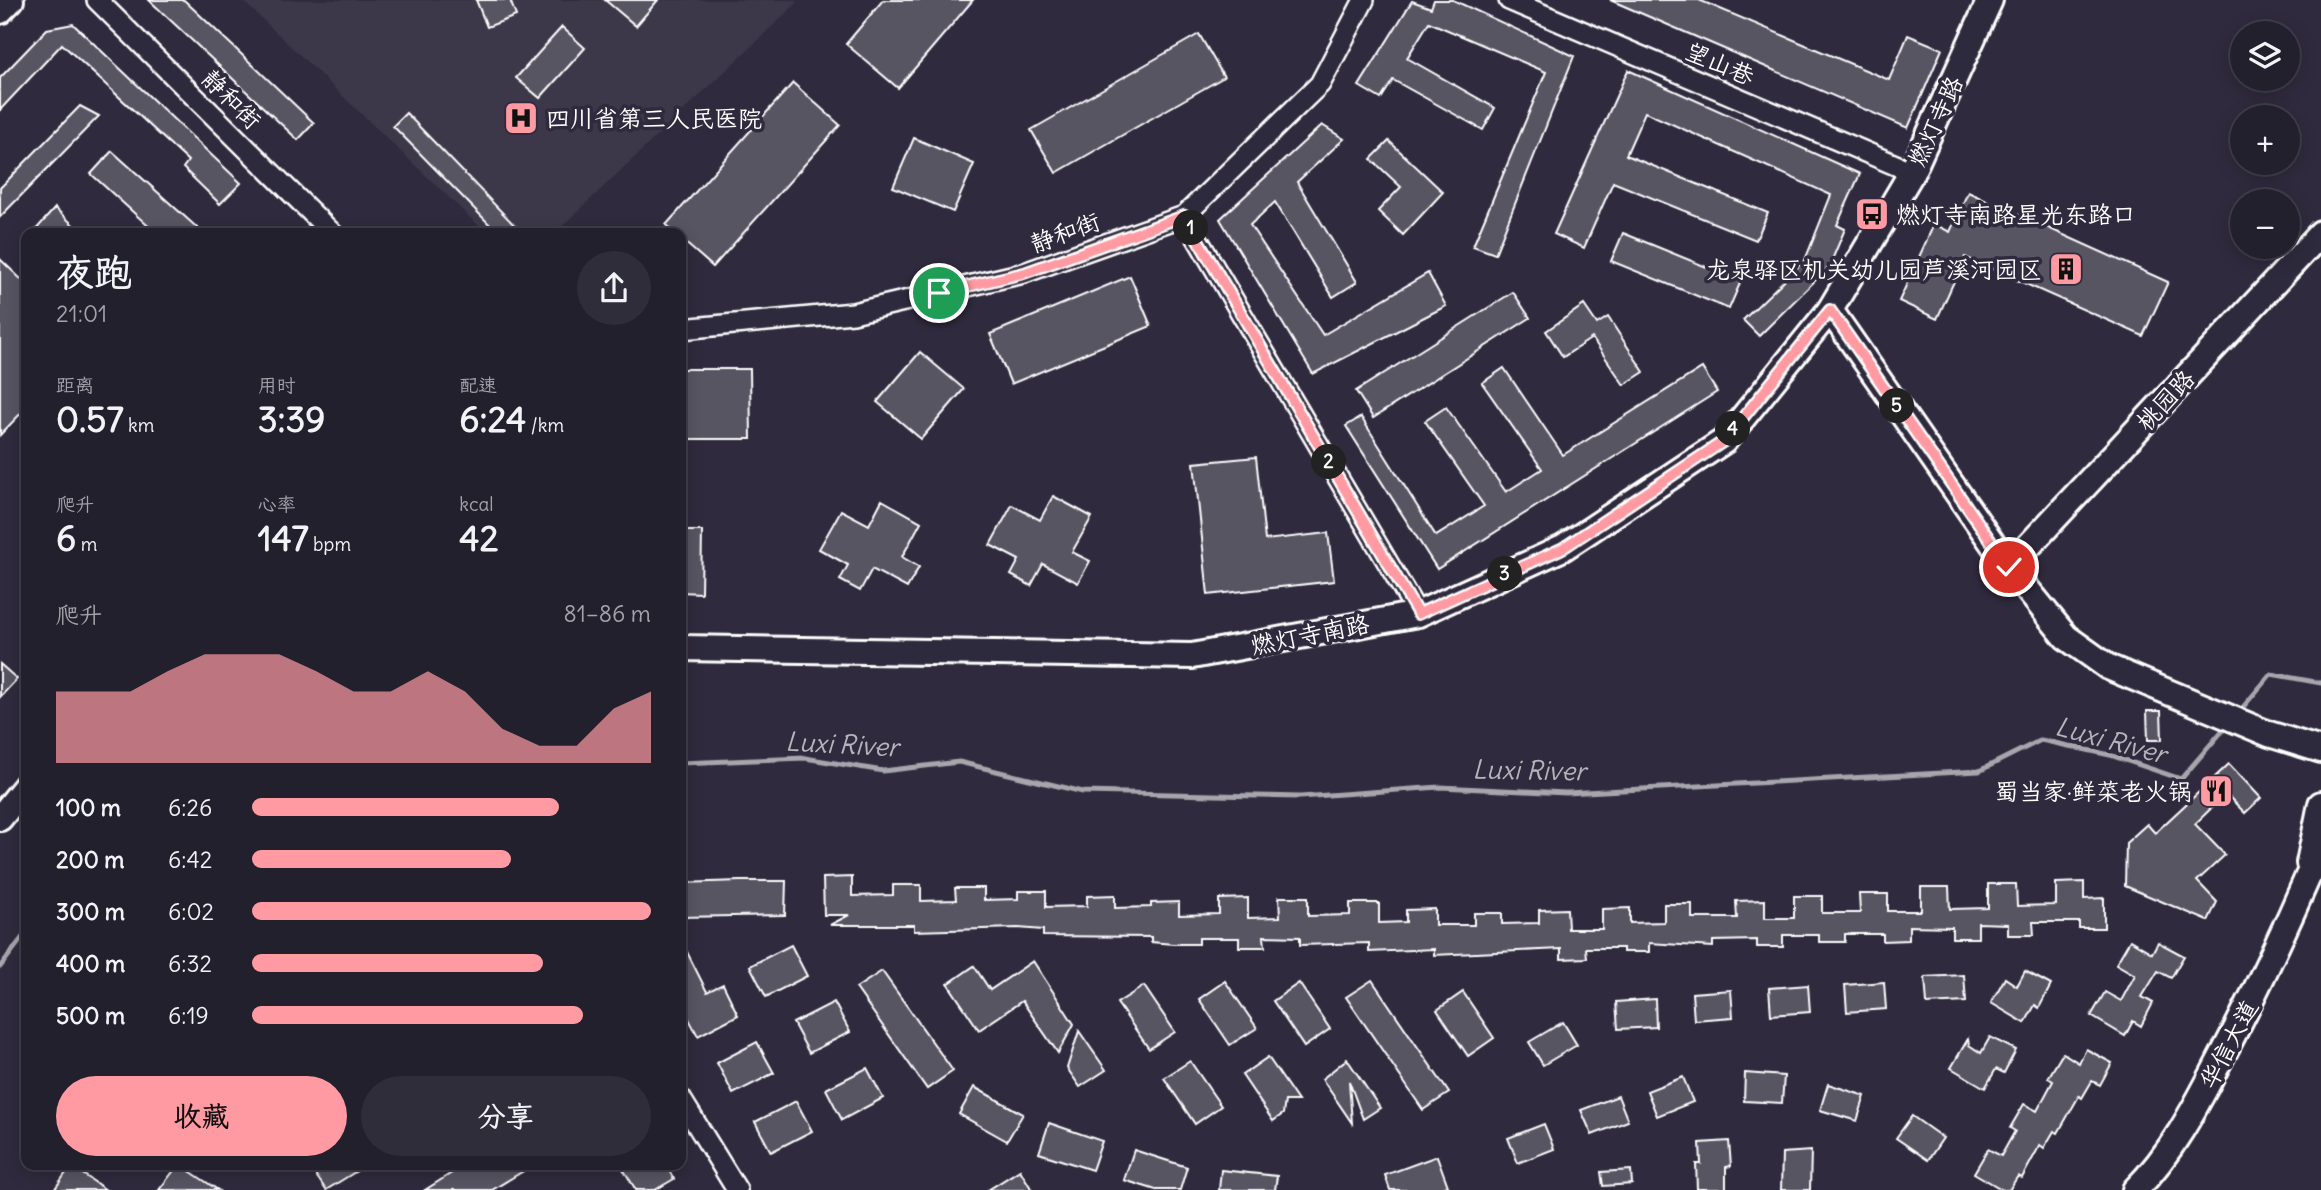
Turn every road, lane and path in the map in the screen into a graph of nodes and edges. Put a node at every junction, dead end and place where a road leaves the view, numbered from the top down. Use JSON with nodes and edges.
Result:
{"nodes":[{"id":1,"x":11,"y":0,"type":"edge"},
{"id":2,"x":97,"y":0,"type":"edge"},
{"id":3,"x":1364,"y":0,"type":"edge"},
{"id":4,"x":1509,"y":0,"type":"edge"},
{"id":5,"x":1990,"y":0,"type":"edge"},
{"id":6,"x":0,"y":11,"type":"edge"},
{"id":7,"x":1912,"y":172,"type":"junction"},
{"id":8,"x":1184,"y":216,"type":"junction"},
{"id":9,"x":327,"y":228,"type":"edge"},
{"id":10,"x":2321,"y":233,"type":"edge"},
{"id":11,"x":1830,"y":310,"type":"junction"},
{"id":12,"x":686,"y":329,"type":"edge"},
{"id":13,"x":2009,"y":567,"type":"junction"},
{"id":14,"x":1418,"y":614,"type":"junction"},
{"id":15,"x":686,"y":648,"type":"edge"},
{"id":16,"x":2321,"y":750,"type":"edge"},
{"id":17,"x":21,"y":792,"type":"edge"},
{"id":18,"x":2321,"y":804,"type":"edge"},
{"id":19,"x":0,"y":818,"type":"edge"},
{"id":20,"x":2321,"y":846,"type":"edge"},
{"id":21,"x":2303,"y":887,"type":"junction"},
{"id":22,"x":686,"y":1107,"type":"edge"},
{"id":23,"x":737,"y":1190,"type":"edge"},
{"id":24,"x":2135,"y":1190,"type":"edge"}],
"edges":[{"from":1,"to":6,"type":"street"},
{"from":2,"to":9,"type":"street","name":"静和街"},
{"from":3,"to":8,"type":"street","name":"静和街"},
{"from":4,"to":7,"type":"street","name":"望山巷"},
{"from":5,"to":7,"type":"street","name":"燃灯寺路"},
{"from":7,"to":11,"type":"street","name":"燃灯寺路"},
{"from":8,"to":12,"type":"street","name":"静和街"},
{"from":8,"to":14,"type":"street"},
{"from":10,"to":13,"type":"street","name":"桃园路"},
{"from":11,"to":13,"type":"street"},
{"from":11,"to":14,"type":"street","name":"燃灯寺南路"},
{"from":13,"to":16,"type":"street"},
{"from":14,"to":15,"type":"street","name":"燃灯寺南路"},
{"from":17,"to":19,"type":"street"},
{"from":18,"to":21,"type":"street"},
{"from":20,"to":21,"type":"street"},
{"from":21,"to":24,"type":"street","name":"华信大道"},
{"from":22,"to":23,"type":"street"}]}
